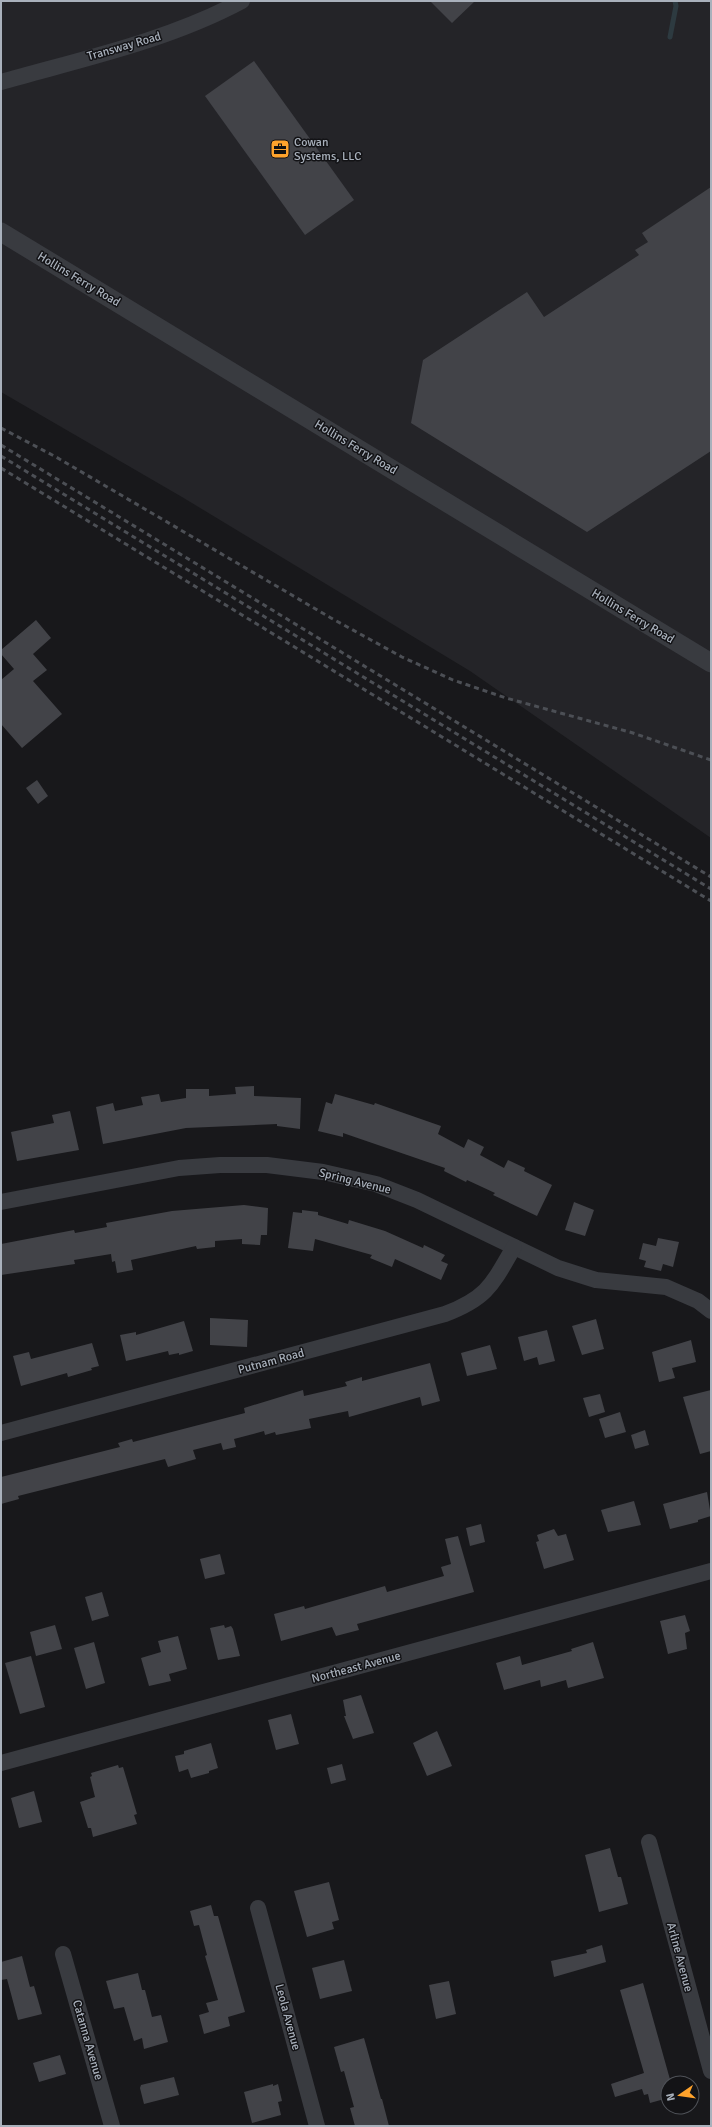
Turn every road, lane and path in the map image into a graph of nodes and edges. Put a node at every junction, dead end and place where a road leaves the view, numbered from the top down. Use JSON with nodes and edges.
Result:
{"nodes":[{"id":1,"x":242,"y":1,"type":"edge"},
{"id":2,"x":1,"y":82,"type":"edge"},
{"id":3,"x":1,"y":232,"type":"edge"},
{"id":4,"x":711,"y":663,"type":"edge"},
{"id":5,"x":1,"y":1202,"type":"edge"},
{"id":6,"x":514,"y":1247,"type":"junction"},
{"id":7,"x":711,"y":1311,"type":"edge"},
{"id":8,"x":1,"y":1433,"type":"edge"},
{"id":9,"x":711,"y":1571,"type":"edge"},
{"id":10,"x":1,"y":1762,"type":"edge"},
{"id":11,"x":649,"y":1842,"type":"dead end"},
{"id":12,"x":258,"y":1908,"type":"dead end"},
{"id":13,"x":64,"y":1954,"type":"dead end"},
{"id":14,"x":711,"y":2071,"type":"edge"},
{"id":15,"x":112,"y":2126,"type":"edge"},
{"id":16,"x":317,"y":2126,"type":"edge"}],
"edges":[{"from":1,"to":2,"type":"street","name":"Transway Road"},
{"from":3,"to":4,"type":"street","name":"Hollins Ferry Road"},
{"from":5,"to":6,"type":"street","name":"Spring Avenue"},
{"from":6,"to":7,"type":"street","name":"Spring Avenue"},
{"from":6,"to":8,"type":"street","name":"Putnam Road"},
{"from":9,"to":10,"type":"street","name":"Northeast Avenue"},
{"from":11,"to":14,"type":"street","name":"Arline Avenue"},
{"from":12,"to":16,"type":"street","name":"Leola Avenue"},
{"from":13,"to":15,"type":"street","name":"Catanna Avenue"}]}
